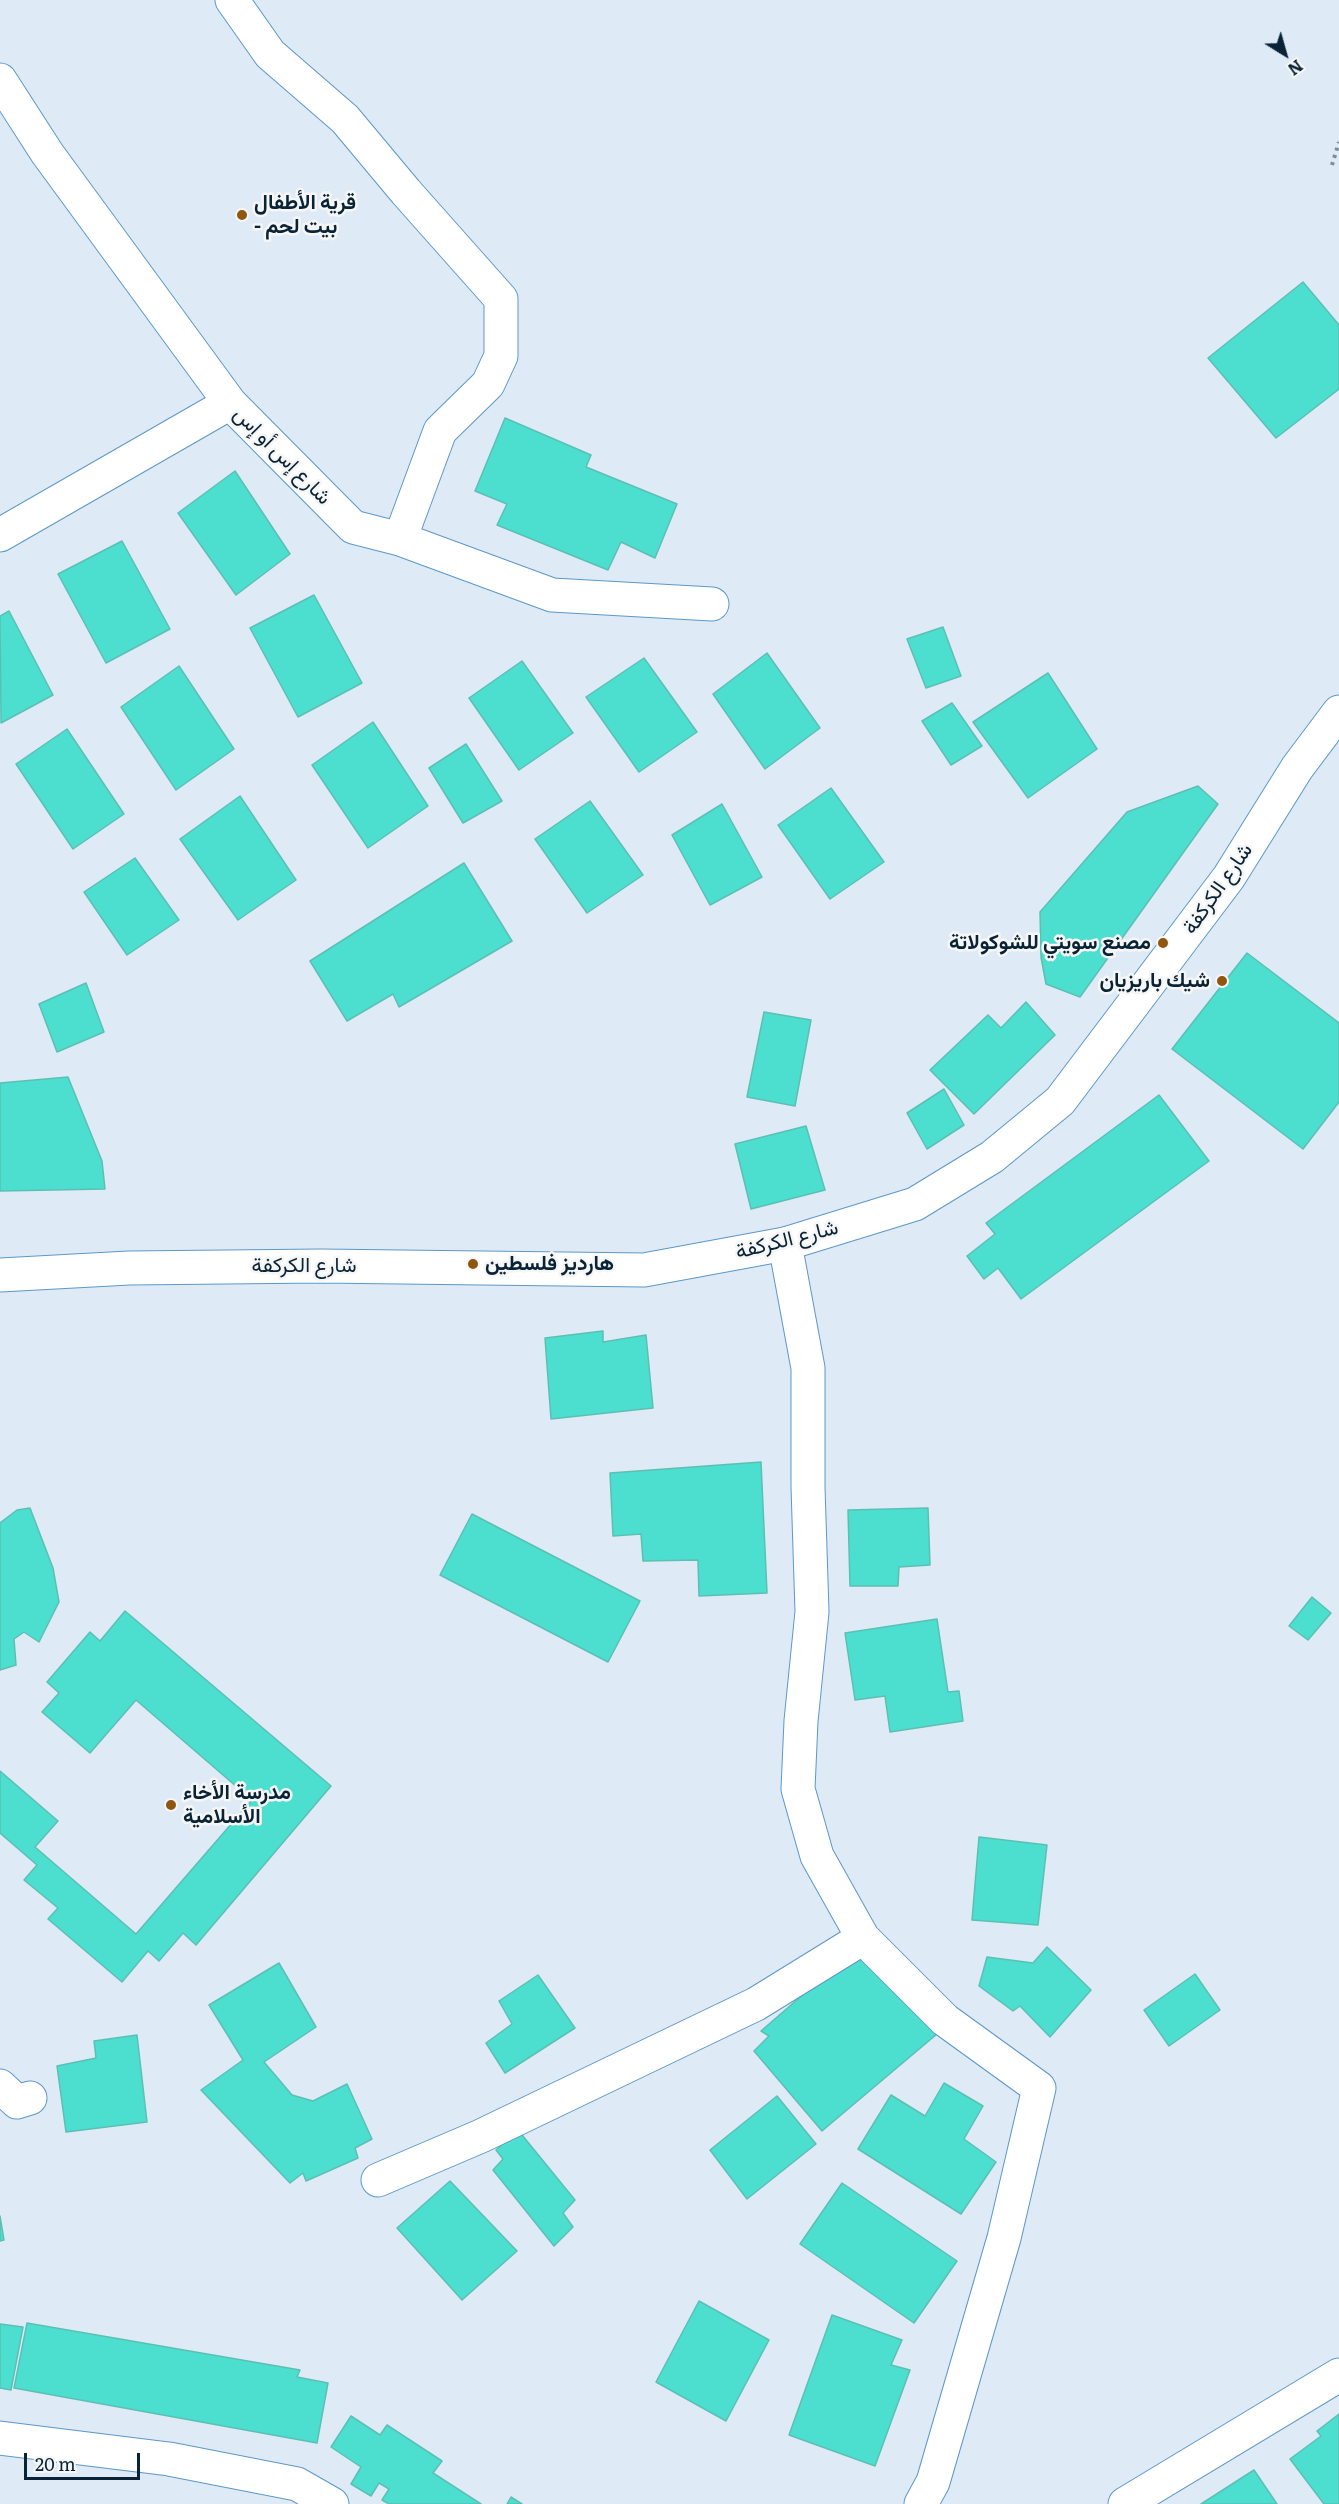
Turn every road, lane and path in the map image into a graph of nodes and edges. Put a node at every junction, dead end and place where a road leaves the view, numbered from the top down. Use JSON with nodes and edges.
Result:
{"nodes":[{"id":1,"x":232,"y":0,"type":"edge"},
{"id":2,"x":0,"y":80,"type":"edge"},
{"id":3,"x":1339,"y":142,"type":"edge"},
{"id":4,"x":1332,"y":165,"type":"dead end"},
{"id":5,"x":230,"y":403,"type":"junction"},
{"id":6,"x":0,"y":535,"type":"edge"},
{"id":7,"x":400,"y":539,"type":"junction"},
{"id":8,"x":712,"y":604,"type":"dead end"},
{"id":9,"x":1339,"y":712,"type":"edge"},
{"id":10,"x":785,"y":1244,"type":"junction"},
{"id":11,"x":0,"y":1275,"type":"edge"},
{"id":12,"x":863,"y":1938,"type":"junction"},
{"id":13,"x":0,"y":2086,"type":"edge"},
{"id":14,"x":30,"y":2098,"type":"dead end"},
{"id":15,"x":378,"y":2180,"type":"dead end"},
{"id":16,"x":1339,"y":2375,"type":"edge"},
{"id":17,"x":0,"y":2438,"type":"edge"},
{"id":18,"x":332,"y":2504,"type":"edge"},
{"id":19,"x":921,"y":2504,"type":"edge"},
{"id":20,"x":1125,"y":2504,"type":"edge"}],
"edges":[{"from":1,"to":7,"type":"street"},
{"from":2,"to":5,"type":"street","name":"شارع إس أو إس"},
{"from":3,"to":4,"type":"path"},
{"from":5,"to":6,"type":"street"},
{"from":5,"to":7,"type":"street","name":"شارع إس أو إس"},
{"from":7,"to":8,"type":"street","name":"شارع إس أو إس"},
{"from":9,"to":10,"type":"street","name":"شارع الكركفة"},
{"from":10,"to":11,"type":"street","name":"شارع الكركفة"},
{"from":10,"to":12,"type":"street"},
{"from":12,"to":15,"type":"street"},
{"from":12,"to":19,"type":"street"},
{"from":13,"to":14,"type":"street"},
{"from":16,"to":20,"type":"street"},
{"from":17,"to":18,"type":"street"}]}
